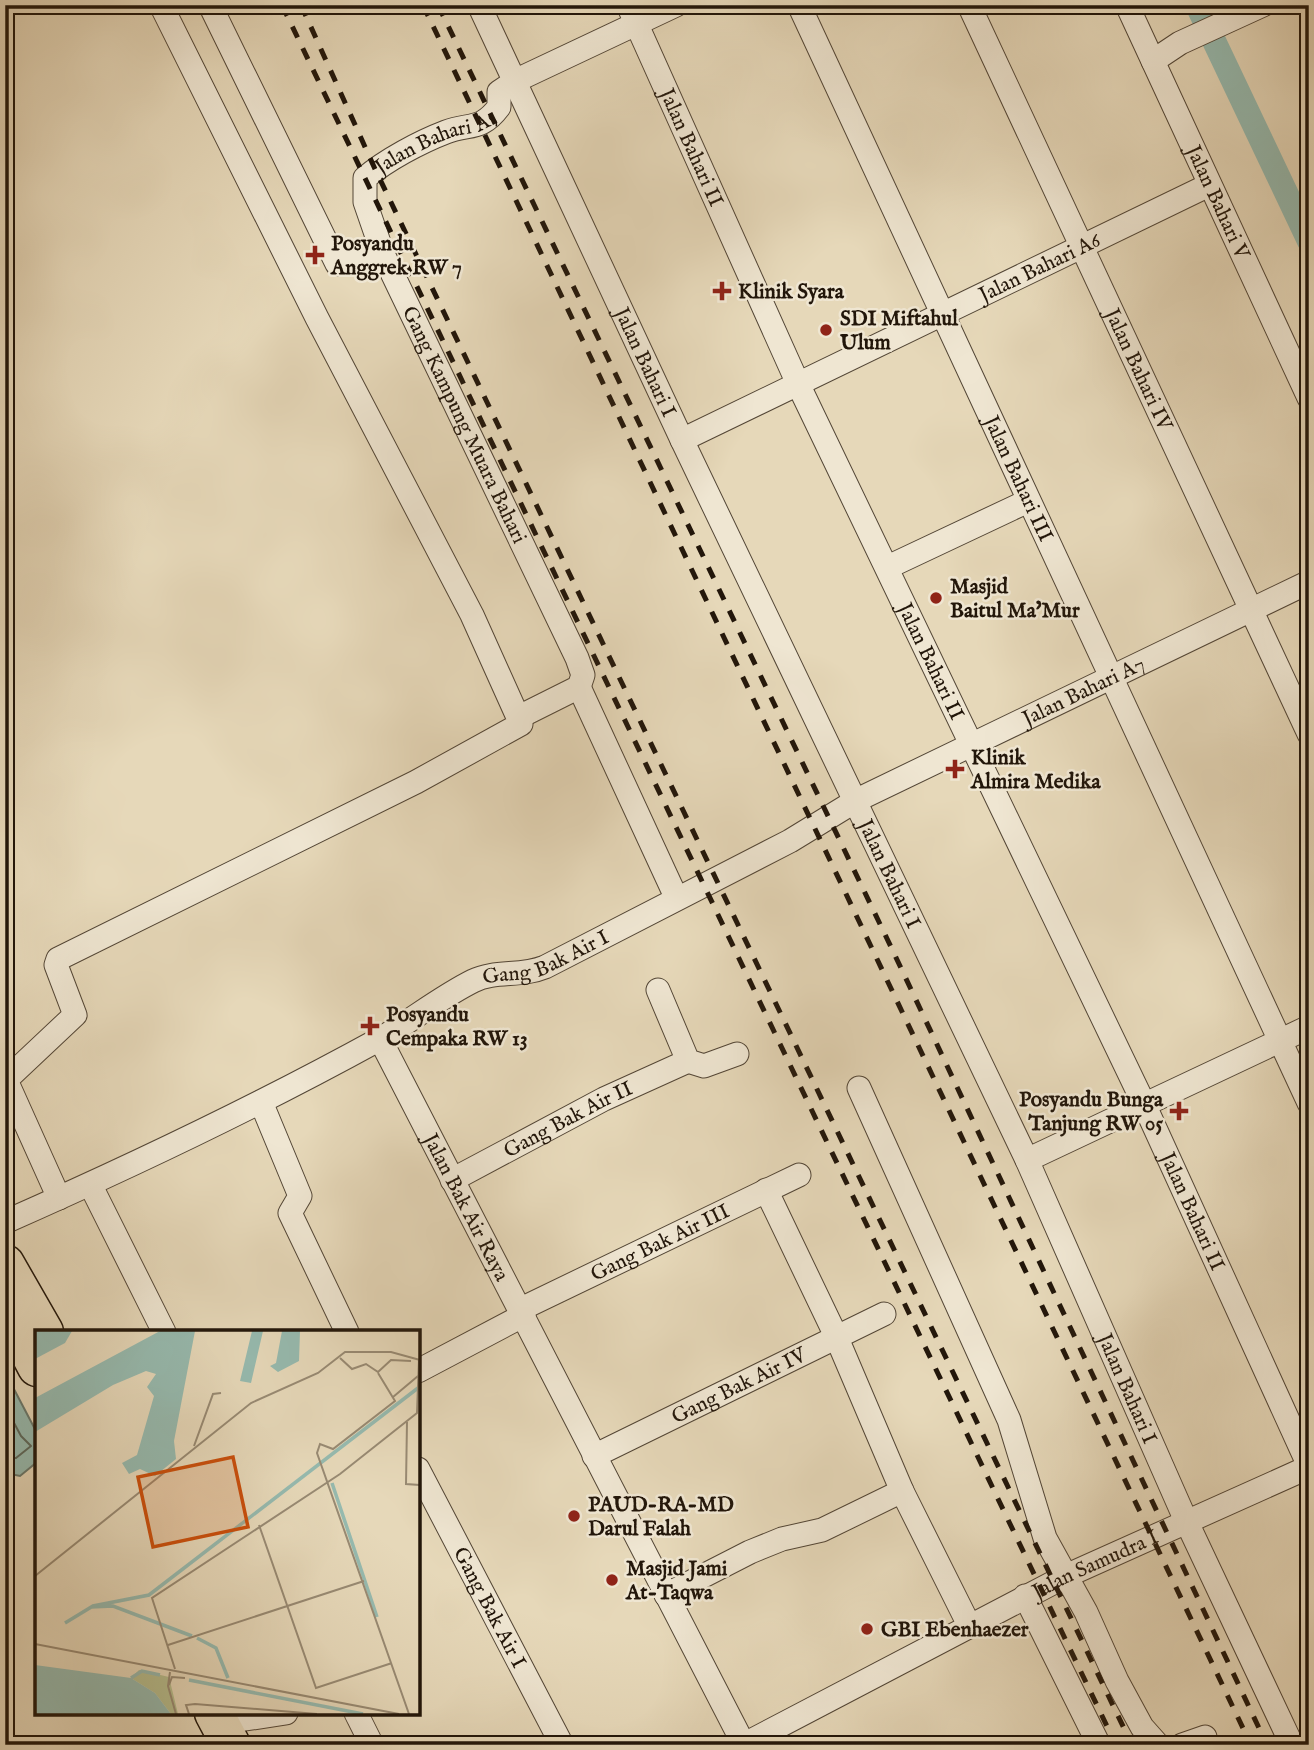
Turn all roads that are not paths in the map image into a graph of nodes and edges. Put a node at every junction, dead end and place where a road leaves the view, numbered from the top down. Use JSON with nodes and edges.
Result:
{"nodes":[{"id":1,"x":161,"y":5,"type":"edge"},
{"id":2,"x":210,"y":5,"type":"edge"},
{"id":3,"x":479,"y":5,"type":"edge"},
{"id":4,"x":676,"y":5,"type":"edge"},
{"id":5,"x":799,"y":5,"type":"edge"},
{"id":6,"x":969,"y":5,"type":"edge"},
{"id":7,"x":1127,"y":5,"type":"edge"},
{"id":8,"x":1263,"y":5,"type":"edge"},
{"id":9,"x":633,"y":15,"type":"edge"},
{"id":10,"x":1153,"y":61,"type":"junction"},
{"id":11,"x":517,"y":80,"type":"junction"},
{"id":12,"x":1209,"y":185,"type":"junction"},
{"id":13,"x":1082,"y":248,"type":"junction"},
{"id":14,"x":383,"y":254,"type":"junction"},
{"id":15,"x":337,"y":264,"type":"junction"},
{"id":16,"x":301,"y":282,"type":"junction"},
{"id":17,"x":943,"y":316,"type":"junction"},
{"id":18,"x":799,"y":386,"type":"junction"},
{"id":19,"x":1309,"y":398,"type":"edge"},
{"id":20,"x":682,"y":440,"type":"junction"},
{"id":21,"x":1028,"y":500,"type":"junction"},
{"id":22,"x":888,"y":568,"type":"junction"},
{"id":23,"x":1309,"y":582,"type":"edge"},
{"id":24,"x":1251,"y":611,"type":"junction"},
{"id":25,"x":1109,"y":678,"type":"junction"},
{"id":26,"x":579,"y":687,"type":"junction"},
{"id":27,"x":519,"y":717,"type":"junction"},
{"id":28,"x":1309,"y":734,"type":"edge"},
{"id":29,"x":974,"y":743,"type":"junction"},
{"id":30,"x":858,"y":800,"type":"junction"},
{"id":31,"x":676,"y":897,"type":"junction"},
{"id":32,"x":658,"y":990,"type":"dead end"},
{"id":33,"x":1309,"y":1027,"type":"edge"},
{"id":34,"x":380,"y":1039,"type":"junction"},
{"id":35,"x":1280,"y":1041,"type":"junction"},
{"id":36,"x":737,"y":1054,"type":"dead end"},
{"id":37,"x":688,"y":1061,"type":"junction"},
{"id":38,"x":6,"y":1083,"type":"edge"},
{"id":39,"x":859,"y":1088,"type":"dead end"},
{"id":40,"x":261,"y":1102,"type":"junction"},
{"id":41,"x":1309,"y":1103,"type":"edge"},
{"id":42,"x":1144,"y":1104,"type":"junction"},
{"id":43,"x":1027,"y":1160,"type":"junction"},
{"id":44,"x":799,"y":1175,"type":"dead end"},
{"id":45,"x":452,"y":1180,"type":"junction"},
{"id":46,"x":91,"y":1186,"type":"junction"},
{"id":47,"x":766,"y":1190,"type":"junction"},
{"id":48,"x":59,"y":1198,"type":"junction"},
{"id":49,"x":5,"y":1222,"type":"edge"},
{"id":50,"x":5,"y":1264,"type":"edge"},
{"id":51,"x":5,"y":1306,"type":"edge"},
{"id":52,"x":522,"y":1312,"type":"junction"},
{"id":53,"x":884,"y":1314,"type":"dead end"},
{"id":54,"x":43,"y":1330,"type":"edge"},
{"id":55,"x":163,"y":1330,"type":"edge"},
{"id":56,"x":346,"y":1330,"type":"edge"},
{"id":57,"x":836,"y":1336,"type":"junction"},
{"id":58,"x":35,"y":1363,"type":"edge"},
{"id":59,"x":420,"y":1370,"type":"edge"},
{"id":60,"x":594,"y":1456,"type":"junction"},
{"id":61,"x":1309,"y":1466,"type":"edge"},
{"id":62,"x":420,"y":1473,"type":"edge"},
{"id":63,"x":902,"y":1491,"type":"junction"},
{"id":64,"x":1186,"y":1521,"type":"junction"},
{"id":65,"x":1066,"y":1576,"type":"junction"},
{"id":66,"x":666,"y":1595,"type":"junction"},
{"id":67,"x":1026,"y":1596,"type":"junction"},
{"id":68,"x":969,"y":1625,"type":"junction"},
{"id":69,"x":279,"y":1715,"type":"edge"},
{"id":70,"x":357,"y":1715,"type":"edge"},
{"id":71,"x":232,"y":1728,"type":"edge"},
{"id":72,"x":1205,"y":1737,"type":"dead end"},
{"id":73,"x":372,"y":1745,"type":"edge"},
{"id":74,"x":562,"y":1745,"type":"edge"},
{"id":75,"x":744,"y":1745,"type":"edge"},
{"id":76,"x":1099,"y":1745,"type":"edge"},
{"id":77,"x":1158,"y":1745,"type":"edge"},
{"id":78,"x":1182,"y":1745,"type":"edge"},
{"id":79,"x":1292,"y":1745,"type":"edge"}],
"edges":[{"from":1,"to":16,"type":"street"},
{"from":2,"to":15,"type":"street"},
{"from":3,"to":11,"type":"street","name":"Jalan Bahari I"},
{"from":4,"to":9,"type":"street"},
{"from":5,"to":17,"type":"street","name":"Jalan Bahari III"},
{"from":6,"to":13,"type":"street","name":"Jalan Bahari IV"},
{"from":7,"to":10,"type":"street","name":"Jalan Bahari V"},
{"from":8,"to":10,"type":"street"},
{"from":9,"to":11,"type":"street"},
{"from":9,"to":18,"type":"street","name":"Jalan Bahari II"},
{"from":10,"to":12,"type":"street","name":"Jalan Bahari V"},
{"from":11,"to":14,"type":"street","name":"Jalan Bahari A5"},
{"from":11,"to":20,"type":"street","name":"Jalan Bahari I"},
{"from":12,"to":13,"type":"street","name":"Jalan Bahari A6"},
{"from":12,"to":19,"type":"street","name":"Jalan Bahari V"},
{"from":13,"to":17,"type":"street","name":"Jalan Bahari A6"},
{"from":13,"to":24,"type":"street","name":"Jalan Bahari IV"},
{"from":14,"to":15,"type":"street"},
{"from":14,"to":26,"type":"street","name":"Gang Kampung Muara Bahari"},
{"from":15,"to":16,"type":"street"},
{"from":16,"to":27,"type":"street"},
{"from":17,"to":18,"type":"street","name":"Jalan Bahari A6"},
{"from":17,"to":21,"type":"street","name":"Jalan Bahari III"},
{"from":18,"to":20,"type":"street","name":"Jalan Bahari A6"},
{"from":18,"to":22,"type":"street","name":"Jalan Bahari II"},
{"from":20,"to":30,"type":"street","name":"Jalan Bahari I"},
{"from":21,"to":22,"type":"street"},
{"from":21,"to":25,"type":"street","name":"Jalan Bahari III"},
{"from":22,"to":29,"type":"street","name":"Jalan Bahari II"},
{"from":23,"to":24,"type":"street","name":"Jalan Bahari A7"},
{"from":24,"to":25,"type":"street","name":"Jalan Bahari A7"},
{"from":24,"to":28,"type":"street","name":"Jalan Bahari IV"},
{"from":25,"to":29,"type":"street","name":"Jalan Bahari A7"},
{"from":25,"to":35,"type":"street","name":"Jalan Bahari III"},
{"from":26,"to":27,"type":"street"},
{"from":26,"to":31,"type":"street","name":"Gang Kampung Muara Bahari"},
{"from":27,"to":38,"type":"street"},
{"from":29,"to":30,"type":"street","name":"Jalan Bahari A7"},
{"from":29,"to":42,"type":"street","name":"Jalan Bahari II"},
{"from":30,"to":31,"type":"street","name":"Gang Bak Air I"},
{"from":30,"to":43,"type":"street","name":"Jalan Bahari I"},
{"from":31,"to":34,"type":"street","name":"Gang Bak Air I"},
{"from":32,"to":37,"type":"street"},
{"from":33,"to":35,"type":"street"},
{"from":34,"to":40,"type":"street"},
{"from":34,"to":45,"type":"street","name":"Jalan Bak Air Raya"},
{"from":35,"to":41,"type":"street","name":"Jalan Bahari III"},
{"from":35,"to":42,"type":"street"},
{"from":36,"to":37,"type":"street"},
{"from":37,"to":45,"type":"street","name":"Gang Bak Air II"},
{"from":38,"to":48,"type":"street"},
{"from":39,"to":65,"type":"street"},
{"from":40,"to":46,"type":"street"},
{"from":40,"to":56,"type":"street"},
{"from":42,"to":43,"type":"street"},
{"from":42,"to":61,"type":"street","name":"Jalan Bahari II"},
{"from":43,"to":64,"type":"street","name":"Jalan Bahari I"},
{"from":44,"to":47,"type":"street","name":"Gang Bak Air III"},
{"from":45,"to":52,"type":"street","name":"Jalan Bak Air Raya"},
{"from":46,"to":48,"type":"street"},
{"from":46,"to":55,"type":"street"},
{"from":47,"to":52,"type":"street","name":"Gang Bak Air III"},
{"from":47,"to":57,"type":"street"},
{"from":48,"to":49,"type":"street"},
{"from":50,"to":54,"type":"highway"},
{"from":51,"to":58,"type":"highway"},
{"from":52,"to":59,"type":"street","name":"Gang Bak Air III"},
{"from":52,"to":60,"type":"street","name":"Jalan Bak Air Raya"},
{"from":53,"to":57,"type":"street","name":"Gang Bak Air IV"},
{"from":57,"to":60,"type":"street","name":"Gang Bak Air IV"},
{"from":57,"to":63,"type":"street"},
{"from":60,"to":66,"type":"street","name":"Jalan Bak Air Raya"},
{"from":61,"to":64,"type":"street","name":"Jalan Samudra I"},
{"from":62,"to":74,"type":"street","name":"Gang Bak Air I"},
{"from":63,"to":66,"type":"street"},
{"from":63,"to":68,"type":"street"},
{"from":64,"to":65,"type":"street","name":"Jalan Samudra I"},
{"from":64,"to":79,"type":"street","name":"Jalan Bahari I"},
{"from":65,"to":67,"type":"street","name":"Jalan Samudra I"},
{"from":65,"to":77,"type":"street"},
{"from":66,"to":75,"type":"street","name":"Jalan Bak Air Raya"},
{"from":67,"to":68,"type":"street","name":"Jalan Samudra I"},
{"from":67,"to":76,"type":"street"},
{"from":68,"to":75,"type":"street","name":"Jalan Samudra I"},
{"from":69,"to":71,"type":"street"},
{"from":70,"to":73,"type":"street"},
{"from":72,"to":78,"type":"street"}]}
